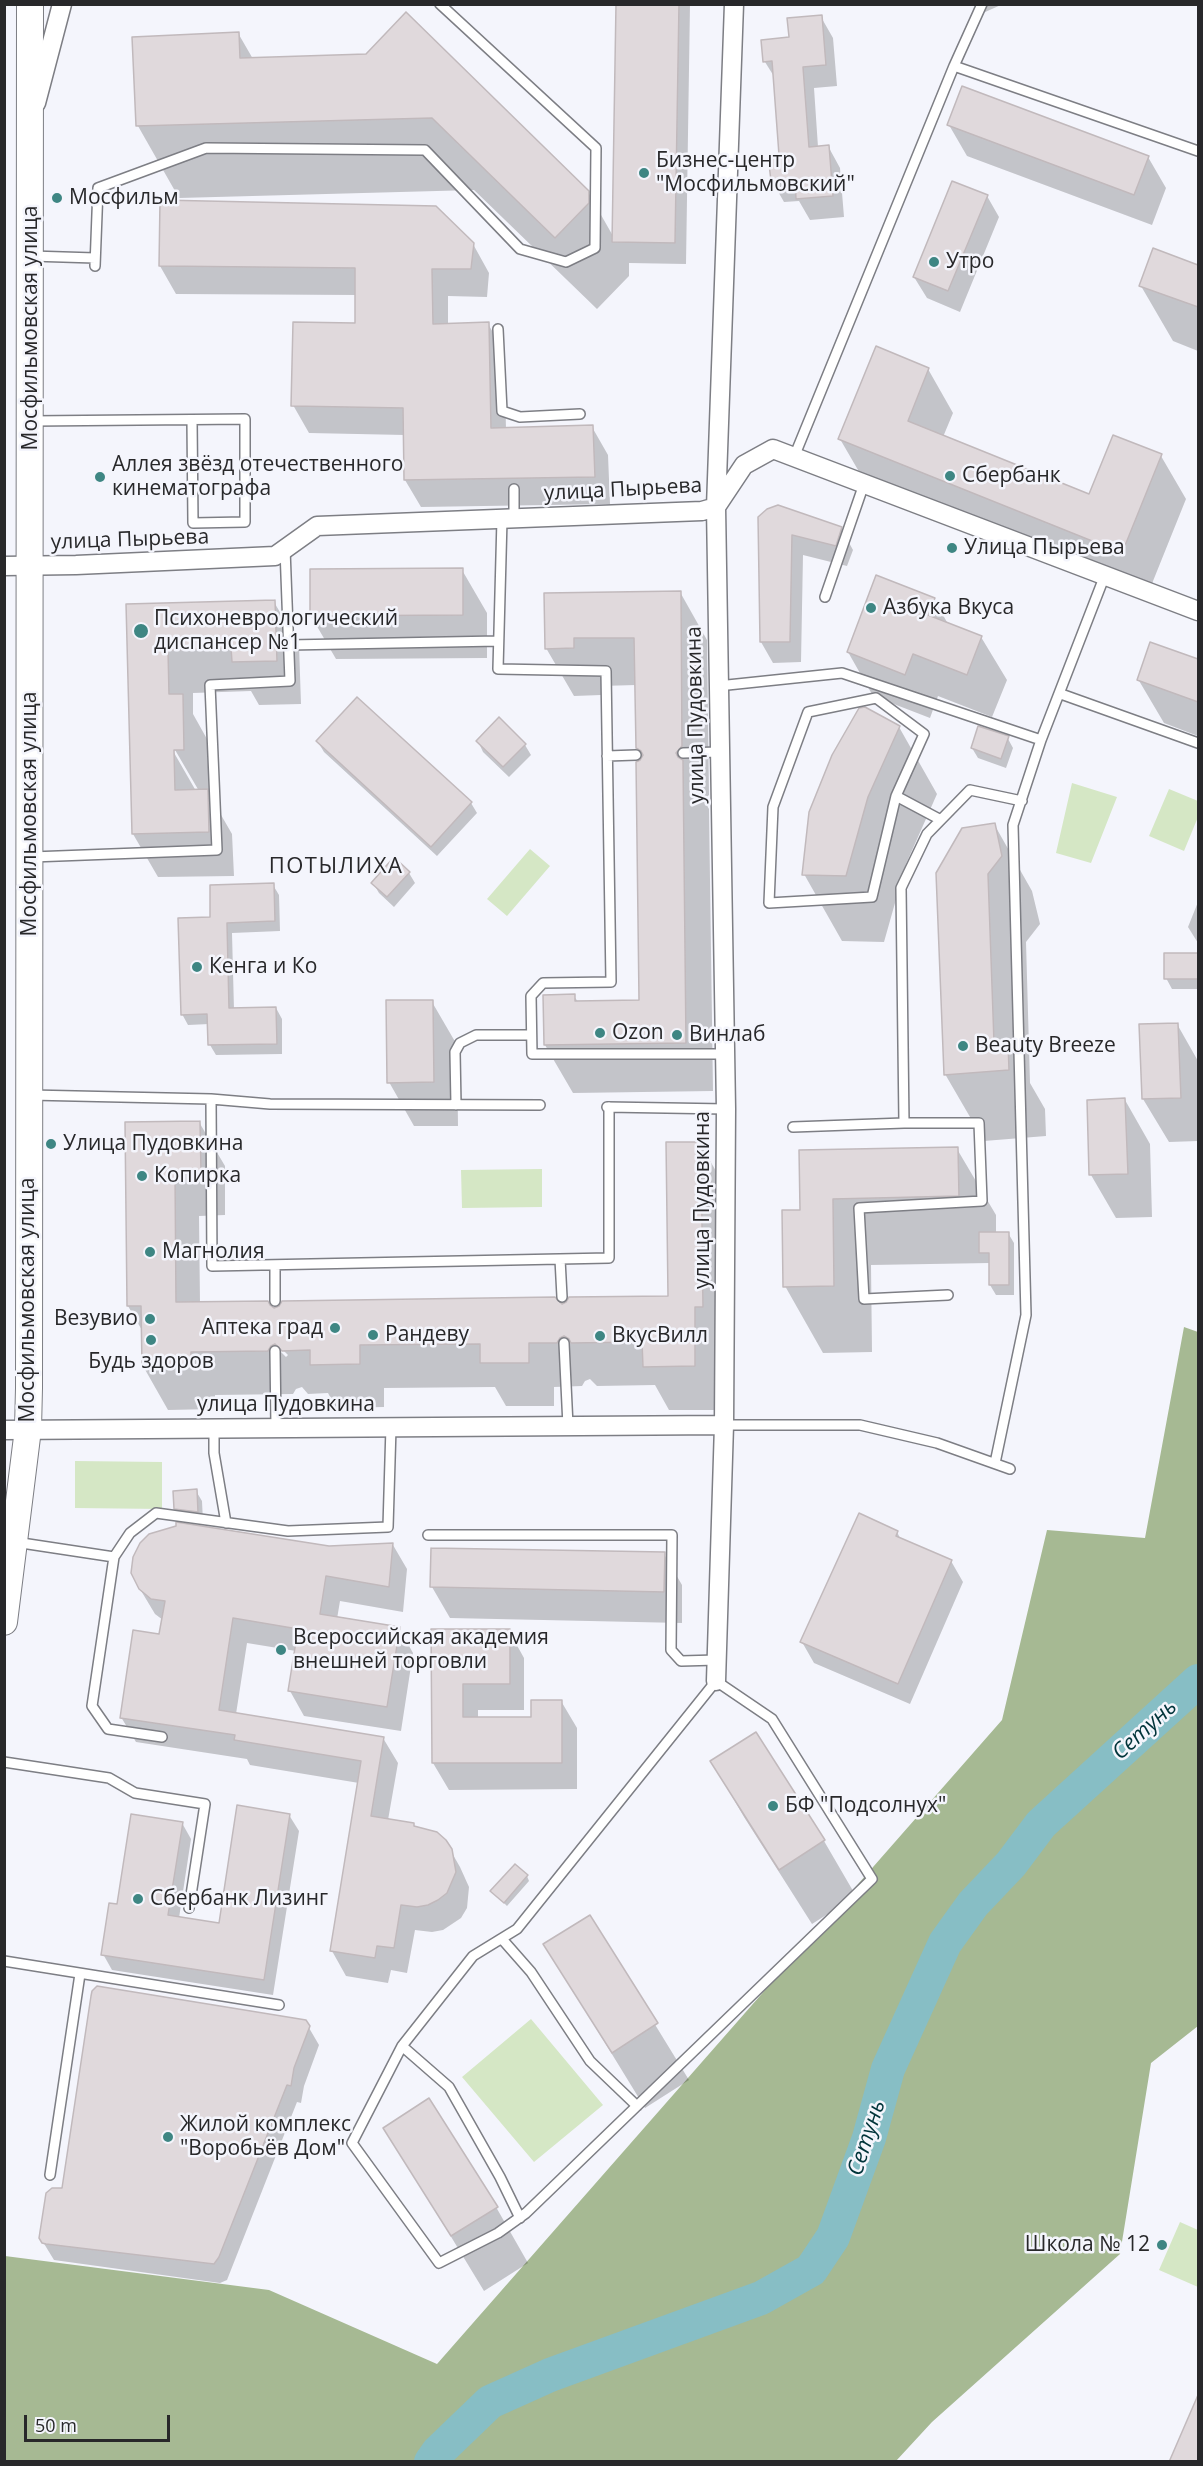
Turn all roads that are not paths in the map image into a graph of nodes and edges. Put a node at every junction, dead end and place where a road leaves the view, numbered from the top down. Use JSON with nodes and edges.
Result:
{"nodes":[{"id":1,"x":30,"y":4,"type":"edge"},
{"id":2,"x":63,"y":4,"type":"edge"},
{"id":3,"x":440,"y":4,"type":"edge"},
{"id":4,"x":734,"y":4,"type":"edge"},
{"id":5,"x":982,"y":4,"type":"edge"},
{"id":6,"x":954,"y":66,"type":"junction"},
{"id":7,"x":31,"y":125,"type":"junction"},
{"id":8,"x":1198,"y":151,"type":"edge"},
{"id":9,"x":31,"y":256,"type":"junction"},
{"id":10,"x":498,"y":329,"type":"dead end"},
{"id":11,"x":580,"y":414,"type":"dead end"},
{"id":12,"x":192,"y":420,"type":"junction"},
{"id":13,"x":32,"y":421,"type":"junction"},
{"id":14,"x":794,"y":457,"type":"junction"},
{"id":15,"x":864,"y":484,"type":"junction"},
{"id":16,"x":514,"y":489,"type":"dead end"},
{"id":17,"x":716,"y":507,"type":"junction"},
{"id":18,"x":508,"y":518,"type":"junction"},
{"id":19,"x":285,"y":549,"type":"junction"},
{"id":20,"x":4,"y":566,"type":"edge"},
{"id":21,"x":31,"y":566,"type":"junction"},
{"id":22,"x":1105,"y":575,"type":"junction"},
{"id":23,"x":825,"y":597,"type":"dead end"},
{"id":24,"x":1198,"y":611,"type":"edge"},
{"id":25,"x":498,"y":641,"type":"junction"},
{"id":26,"x":289,"y":645,"type":"junction"},
{"id":27,"x":718,"y":686,"type":"junction"},
{"id":28,"x":1061,"y":694,"type":"junction"},
{"id":29,"x":1041,"y":740,"type":"junction"},
{"id":30,"x":1198,"y":743,"type":"edge"},
{"id":31,"x":719,"y":752,"type":"junction"},
{"id":32,"x":683,"y":753,"type":"dead end"},
{"id":33,"x":636,"y":755,"type":"dead end"},
{"id":34,"x":607,"y":756,"type":"junction"},
{"id":35,"x":896,"y":796,"type":"junction"},
{"id":36,"x":1022,"y":801,"type":"junction"},
{"id":37,"x":941,"y":820,"type":"junction"},
{"id":38,"x":30,"y":858,"type":"junction"},
{"id":39,"x":531,"y":1035,"type":"junction"},
{"id":40,"x":724,"y":1054,"type":"junction"},
{"id":41,"x":28,"y":1095,"type":"junction"},
{"id":42,"x":211,"y":1099,"type":"junction"},
{"id":43,"x":456,"y":1105,"type":"junction"},
{"id":44,"x":540,"y":1105,"type":"dead end"},
{"id":45,"x":726,"y":1110,"type":"junction"},
{"id":46,"x":904,"y":1123,"type":"junction"},
{"id":47,"x":793,"y":1127,"type":"dead end"},
{"id":48,"x":560,"y":1259,"type":"junction"},
{"id":49,"x":274,"y":1265,"type":"junction"},
{"id":50,"x":948,"y":1295,"type":"dead end"},
{"id":51,"x":562,"y":1297,"type":"dead end"},
{"id":52,"x":275,"y":1301,"type":"dead end"},
{"id":53,"x":564,"y":1343,"type":"dead end"},
{"id":54,"x":275,"y":1351,"type":"dead end"},
{"id":55,"x":724,"y":1425,"type":"junction"},
{"id":56,"x":568,"y":1426,"type":"junction"},
{"id":57,"x":276,"y":1427,"type":"junction"},
{"id":58,"x":391,"y":1427,"type":"junction"},
{"id":59,"x":214,"y":1428,"type":"junction"},
{"id":60,"x":16,"y":1429,"type":"edge"},
{"id":61,"x":995,"y":1463,"type":"junction"},
{"id":62,"x":4,"y":1464,"type":"edge"},
{"id":63,"x":1010,"y":1470,"type":"dead end"},
{"id":64,"x":21,"y":1493,"type":"junction"},
{"id":65,"x":226,"y":1523,"type":"junction"},
{"id":66,"x":428,"y":1535,"type":"dead end"},
{"id":67,"x":15,"y":1542,"type":"junction"},
{"id":68,"x":114,"y":1557,"type":"junction"},
{"id":69,"x":6,"y":1608,"type":"edge"},
{"id":70,"x":717,"y":1660,"type":"junction"},
{"id":71,"x":716,"y":1681,"type":"junction"},
{"id":72,"x":162,"y":1737,"type":"dead end"},
{"id":73,"x":4,"y":1762,"type":"edge"},
{"id":74,"x":189,"y":1908,"type":"dead end"},
{"id":75,"x":502,"y":1939,"type":"junction"},
{"id":76,"x":4,"y":1961,"type":"edge"},
{"id":77,"x":81,"y":1974,"type":"junction"},
{"id":78,"x":279,"y":2005,"type":"dead end"},
{"id":79,"x":402,"y":2046,"type":"junction"},
{"id":80,"x":638,"y":2106,"type":"junction"},
{"id":81,"x":50,"y":2175,"type":"dead end"},
{"id":82,"x":520,"y":2218,"type":"junction"}],
"edges":[{"from":1,"to":7,"type":"main road","name":"Мосфильмовская улица"},
{"from":2,"to":7,"type":"street"},
{"from":3,"to":9,"type":"lane"},
{"from":4,"to":17,"type":"street","name":"улица Пудовкина"},
{"from":5,"to":6,"type":"lane"},
{"from":6,"to":8,"type":"lane"},
{"from":6,"to":14,"type":"lane"},
{"from":7,"to":9,"type":"main road","name":"Мосфильмовская улица"},
{"from":9,"to":13,"type":"main road","name":"Мосфильмовская улица"},
{"from":10,"to":11,"type":"lane"},
{"from":12,"to":12,"type":"lane"},
{"from":12,"to":13,"type":"lane"},
{"from":13,"to":21,"type":"main road","name":"Мосфильмовская улица"},
{"from":14,"to":15,"type":"street","name":"улица Пырьева"},
{"from":14,"to":17,"type":"street","name":"улица Пырьева"},
{"from":15,"to":22,"type":"street","name":"улица Пырьева"},
{"from":15,"to":23,"type":"lane"},
{"from":16,"to":18,"type":"lane"},
{"from":17,"to":18,"type":"street","name":"улица Пырьева"},
{"from":17,"to":27,"type":"street","name":"улица Пудовкина"},
{"from":18,"to":19,"type":"street","name":"улица Пырьева"},
{"from":18,"to":25,"type":"lane"},
{"from":19,"to":21,"type":"street","name":"улица Пырьева"},
{"from":19,"to":26,"type":"lane"},
{"from":20,"to":21,"type":"street","name":"улица Пырьева"},
{"from":21,"to":38,"type":"main road","name":"Мосфильмовская улица"},
{"from":22,"to":24,"type":"street","name":"улица Пырьева"},
{"from":22,"to":28,"type":"lane"},
{"from":25,"to":26,"type":"lane"},
{"from":25,"to":34,"type":"lane"},
{"from":26,"to":38,"type":"lane"},
{"from":27,"to":29,"type":"lane"},
{"from":27,"to":31,"type":"street","name":"улица Пудовкина"},
{"from":28,"to":29,"type":"lane"},
{"from":28,"to":30,"type":"lane"},
{"from":29,"to":36,"type":"lane"},
{"from":31,"to":32,"type":"lane"},
{"from":31,"to":40,"type":"street","name":"улица Пудовкина"},
{"from":33,"to":34,"type":"lane"},
{"from":34,"to":39,"type":"lane"},
{"from":35,"to":35,"type":"lane"},
{"from":35,"to":37,"type":"lane"},
{"from":36,"to":37,"type":"lane"},
{"from":36,"to":61,"type":"lane"},
{"from":37,"to":46,"type":"lane"},
{"from":38,"to":41,"type":"main road","name":"Мосфильмовская улица"},
{"from":39,"to":40,"type":"lane"},
{"from":39,"to":43,"type":"lane"},
{"from":40,"to":45,"type":"street","name":"улица Пудовкина"},
{"from":41,"to":42,"type":"lane"},
{"from":41,"to":60,"type":"main road","name":"Мосфильмовская улица"},
{"from":42,"to":43,"type":"lane"},
{"from":42,"to":49,"type":"lane"},
{"from":43,"to":44,"type":"lane"},
{"from":45,"to":48,"type":"lane"},
{"from":45,"to":55,"type":"street","name":"улица Пудовкина"},
{"from":46,"to":47,"type":"lane"},
{"from":46,"to":50,"type":"lane"},
{"from":48,"to":49,"type":"lane"},
{"from":48,"to":51,"type":"lane"},
{"from":49,"to":52,"type":"lane"},
{"from":53,"to":56,"type":"lane"},
{"from":54,"to":57,"type":"lane"},
{"from":55,"to":56,"type":"street","name":"улица Пудовкина"},
{"from":55,"to":61,"type":"lane"},
{"from":55,"to":70,"type":"street","name":"улица Пудовкина"},
{"from":56,"to":58,"type":"street","name":"улица Пудовкина"},
{"from":57,"to":58,"type":"street","name":"улица Пудовкина"},
{"from":57,"to":59,"type":"street","name":"улица Пудовкина"},
{"from":58,"to":65,"type":"lane"},
{"from":59,"to":60,"type":"street","name":"улица Пудовкина"},
{"from":59,"to":65,"type":"lane"},
{"from":60,"to":64,"type":"main road","name":"Мосфильмовская улица"},
{"from":61,"to":63,"type":"lane"},
{"from":62,"to":64,"type":"main road"},
{"from":64,"to":67,"type":"main road","name":"Мосфильмовская улица"},
{"from":65,"to":68,"type":"lane"},
{"from":66,"to":70,"type":"lane"},
{"from":67,"to":68,"type":"lane"},
{"from":67,"to":69,"type":"main road","name":"Мосфильмовская улица"},
{"from":68,"to":72,"type":"lane"},
{"from":70,"to":71,"type":"street","name":"улица Пудовкина"},
{"from":71,"to":75,"type":"lane"},
{"from":71,"to":80,"type":"lane"},
{"from":73,"to":74,"type":"lane"},
{"from":75,"to":79,"type":"lane"},
{"from":75,"to":80,"type":"lane"},
{"from":76,"to":77,"type":"lane"},
{"from":77,"to":78,"type":"lane"},
{"from":77,"to":81,"type":"lane"},
{"from":79,"to":82,"type":"lane"},
{"from":79,"to":82,"type":"lane"},
{"from":80,"to":82,"type":"lane"}]}
